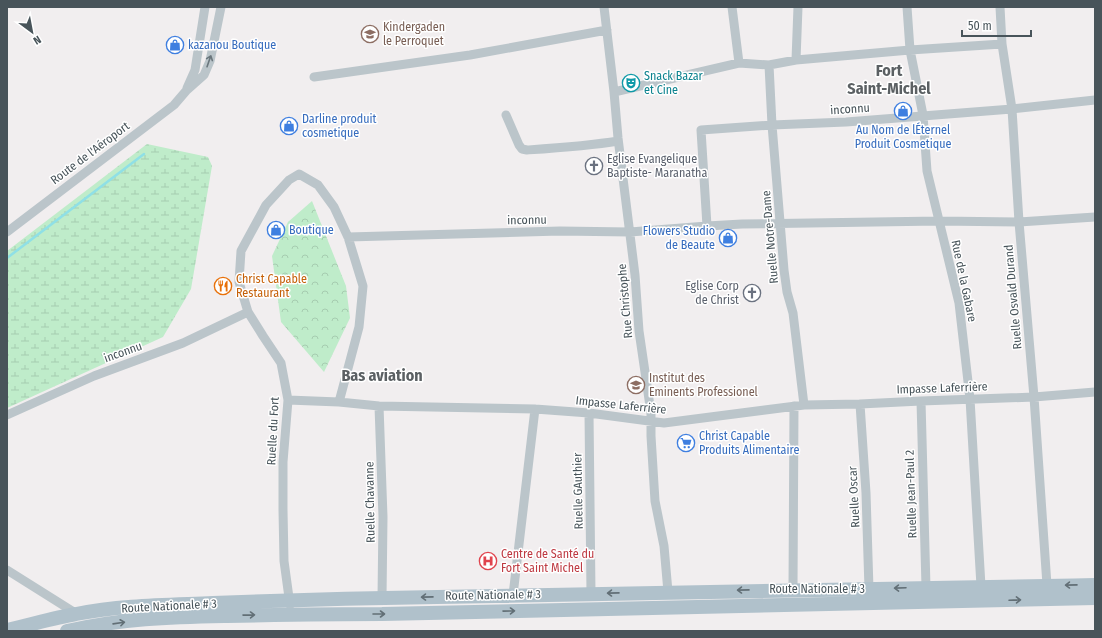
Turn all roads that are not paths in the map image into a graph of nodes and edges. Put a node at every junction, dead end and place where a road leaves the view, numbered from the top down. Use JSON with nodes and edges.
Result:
{"nodes":[{"id":1,"x":205,"y":7,"type":"edge"},
{"id":2,"x":222,"y":7,"type":"edge"},
{"id":3,"x":604,"y":7,"type":"edge"},
{"id":4,"x":732,"y":7,"type":"edge"},
{"id":5,"x":798,"y":7,"type":"edge"},
{"id":6,"x":907,"y":7,"type":"edge"},
{"id":7,"x":1000,"y":7,"type":"edge"},
{"id":8,"x":607,"y":30,"type":"junction"},
{"id":9,"x":1002,"y":44,"type":"junction"},
{"id":10,"x":910,"y":50,"type":"junction"},
{"id":11,"x":796,"y":60,"type":"junction"},
{"id":12,"x":739,"y":63,"type":"junction"},
{"id":13,"x":769,"y":65,"type":"junction"},
{"id":14,"x":314,"y":77,"type":"dead end"},
{"id":15,"x":186,"y":91,"type":"junction"},
{"id":16,"x":614,"y":92,"type":"junction"},
{"id":17,"x":1095,"y":100,"type":"edge"},
{"id":18,"x":1012,"y":109,"type":"junction"},
{"id":19,"x":506,"y":114,"type":"dead end"},
{"id":20,"x":923,"y":115,"type":"junction"},
{"id":21,"x":772,"y":125,"type":"junction"},
{"id":22,"x":618,"y":141,"type":"junction"},
{"id":23,"x":1095,"y":217,"type":"edge"},
{"id":24,"x":939,"y":221,"type":"junction"},
{"id":25,"x":1019,"y":222,"type":"junction"},
{"id":26,"x":780,"y":224,"type":"junction"},
{"id":27,"x":707,"y":226,"type":"junction"},
{"id":28,"x":7,"y":232,"type":"edge"},
{"id":29,"x":630,"y":232,"type":"junction"},
{"id":30,"x":348,"y":237,"type":"junction"},
{"id":31,"x":248,"y":312,"type":"junction"},
{"id":32,"x":1095,"y":392,"type":"edge"},
{"id":33,"x":1034,"y":397,"type":"junction"},
{"id":34,"x":970,"y":399,"type":"junction"},
{"id":35,"x":288,"y":400,"type":"junction"},
{"id":36,"x":921,"y":401,"type":"junction"},
{"id":37,"x":339,"y":402,"type":"junction"},
{"id":38,"x":860,"y":404,"type":"junction"},
{"id":39,"x":804,"y":405,"type":"junction"},
{"id":40,"x":379,"y":406,"type":"junction"},
{"id":41,"x":794,"y":406,"type":"junction"},
{"id":42,"x":535,"y":409,"type":"junction"},
{"id":43,"x":589,"y":413,"type":"junction"},
{"id":44,"x":7,"y":415,"type":"edge"},
{"id":45,"x":651,"y":420,"type":"junction"},
{"id":46,"x":7,"y":570,"type":"edge"},
{"id":47,"x":1095,"y":584,"type":"edge"},
{"id":48,"x":981,"y":586,"type":"junction"},
{"id":49,"x":926,"y":587,"type":"junction"},
{"id":50,"x":793,"y":589,"type":"junction"},
{"id":51,"x":869,"y":589,"type":"junction"},
{"id":52,"x":668,"y":592,"type":"junction"},
{"id":53,"x":1048,"y":592,"type":"junction"},
{"id":54,"x":591,"y":593,"type":"junction"},
{"id":55,"x":512,"y":595,"type":"junction"},
{"id":56,"x":468,"y":596,"type":"junction"},
{"id":57,"x":382,"y":598,"type":"junction"},
{"id":58,"x":1095,"y":598,"type":"edge"},
{"id":59,"x":290,"y":607,"type":"junction"},
{"id":60,"x":467,"y":612,"type":"junction"},
{"id":61,"x":77,"y":614,"type":"junction"},
{"id":62,"x":7,"y":630,"type":"edge"},
{"id":63,"x":67,"y":631,"type":"edge"}],
"edges":[{"from":1,"to":15,"type":"street","name":"Route de l'Aéroport"},
{"from":15,"to":2,"type":"street","name":"Route de l'Aéroport","one_way":true},
{"from":3,"to":8,"type":"street","name":"Rue Christophe"},
{"from":4,"to":12,"type":"street"},
{"from":5,"to":11,"type":"street"},
{"from":6,"to":10,"type":"street","name":"Rue de la Gabare"},
{"from":7,"to":9,"type":"street","name":"Ruelle Osvald Durand"},
{"from":8,"to":14,"type":"street"},
{"from":8,"to":16,"type":"street","name":"Rue Christophe"},
{"from":9,"to":10,"type":"street"},
{"from":9,"to":18,"type":"street","name":"Ruelle Osvald Durand"},
{"from":10,"to":11,"type":"street"},
{"from":10,"to":20,"type":"street","name":"Rue de la Gabare"},
{"from":11,"to":13,"type":"street"},
{"from":12,"to":13,"type":"street"},
{"from":12,"to":16,"type":"street"},
{"from":13,"to":21,"type":"street","name":"Ruelle Notre-Dame"},
{"from":15,"to":28,"type":"street","name":"Route de l'Aéroport"},
{"from":16,"to":22,"type":"street","name":"Rue Christophe"},
{"from":17,"to":18,"type":"street","name":"inconnu"},
{"from":18,"to":20,"type":"street","name":"inconnu"},
{"from":18,"to":25,"type":"street","name":"Ruelle Osvald Durand"},
{"from":19,"to":22,"type":"street"},
{"from":20,"to":21,"type":"street","name":"inconnu"},
{"from":20,"to":24,"type":"street","name":"Rue de la Gabare"},
{"from":21,"to":26,"type":"street","name":"Ruelle Notre-Dame"},
{"from":21,"to":27,"type":"street","name":"inconnu"},
{"from":22,"to":29,"type":"street","name":"Rue Christophe"},
{"from":23,"to":25,"type":"street","name":"inconnu"},
{"from":24,"to":25,"type":"street","name":"inconnu"},
{"from":24,"to":26,"type":"street","name":"inconnu"},
{"from":24,"to":34,"type":"street","name":"Rue de la Gabare"},
{"from":25,"to":33,"type":"street","name":"Ruelle Osvald Durand"},
{"from":26,"to":27,"type":"street","name":"inconnu"},
{"from":26,"to":39,"type":"street","name":"Ruelle Notre-Dame"},
{"from":27,"to":29,"type":"street","name":"inconnu"},
{"from":29,"to":30,"type":"street","name":"inconnu"},
{"from":29,"to":45,"type":"street","name":"Rue Christophe"},
{"from":30,"to":31,"type":"street","name":"Ruelle du Fort"},
{"from":30,"to":37,"type":"street","name":"Ruelle du Fort"},
{"from":31,"to":35,"type":"street","name":"Ruelle du Fort"},
{"from":31,"to":44,"type":"street","name":"inconnu"},
{"from":32,"to":33,"type":"street","name":"Impasse Laferrière"},
{"from":33,"to":34,"type":"street","name":"Impasse Laferrière"},
{"from":33,"to":53,"type":"street","name":"Ruelle Osvald Durand"},
{"from":34,"to":36,"type":"street","name":"Impasse Laferrière"},
{"from":34,"to":48,"type":"street","name":"Rue de la Gabare"},
{"from":35,"to":37,"type":"street","name":"Impasse Laferrière"},
{"from":35,"to":59,"type":"street","name":"Ruelle du Fort"},
{"from":36,"to":38,"type":"street","name":"Impasse Laferrière"},
{"from":36,"to":49,"type":"street","name":"Ruelle Jean-Paul 2"},
{"from":37,"to":40,"type":"street","name":"Impasse Laferrière"},
{"from":38,"to":39,"type":"street","name":"Impasse Laferrière"},
{"from":38,"to":51,"type":"street","name":"Ruelle Oscar"},
{"from":39,"to":41,"type":"street","name":"Impasse Laferrière"},
{"from":40,"to":42,"type":"street","name":"Impasse Laferrière"},
{"from":40,"to":57,"type":"street","name":"Ruelle Chavanne"},
{"from":41,"to":45,"type":"street","name":"Impasse Laferrière"},
{"from":41,"to":50,"type":"street"},
{"from":42,"to":43,"type":"street","name":"Impasse Laferrière"},
{"from":42,"to":55,"type":"street"},
{"from":43,"to":45,"type":"street","name":"Impasse Laferrière"},
{"from":43,"to":54,"type":"street","name":"Ruelle GAuthier"},
{"from":45,"to":52,"type":"street","name":"Rue Christophe"},
{"from":46,"to":61,"type":"street"},
{"from":47,"to":53,"type":"main road","one_way":true},
{"from":48,"to":49,"type":"main road","name":"Route Nationale # 3"},
{"from":48,"to":53,"type":"main road","name":"Route Nationale # 3"},
{"from":49,"to":51,"type":"main road","name":"Route Nationale # 3","one_way":true},
{"from":50,"to":51,"type":"main road","name":"Route Nationale # 3"},
{"from":50,"to":52,"type":"main road","name":"Route Nationale # 3","one_way":true},
{"from":52,"to":54,"type":"main road","name":"Route Nationale # 3","one_way":true},
{"from":53,"to":58,"type":"main road"},
{"from":60,"to":53,"type":"main road","name":"Route Nationale # 3","one_way":true},
{"from":54,"to":55,"type":"main road","name":"Route Nationale # 3"},
{"from":55,"to":56,"type":"main road","name":"Route Nationale # 3"},
{"from":56,"to":57,"type":"main road","name":"Route Nationale # 3","one_way":true},
{"from":56,"to":60,"type":"main road"},
{"from":57,"to":59,"type":"main road","name":"Route Nationale # 3"},
{"from":59,"to":60,"type":"main road","name":"Route Nationale # 3","one_way":true},
{"from":59,"to":61,"type":"main road","name":"Route Nationale # 3"},
{"from":63,"to":59,"type":"main road","name":"Route Nationale # 3","one_way":true},
{"from":61,"to":62,"type":"main road","name":"Route Nationale # 3"}]}
